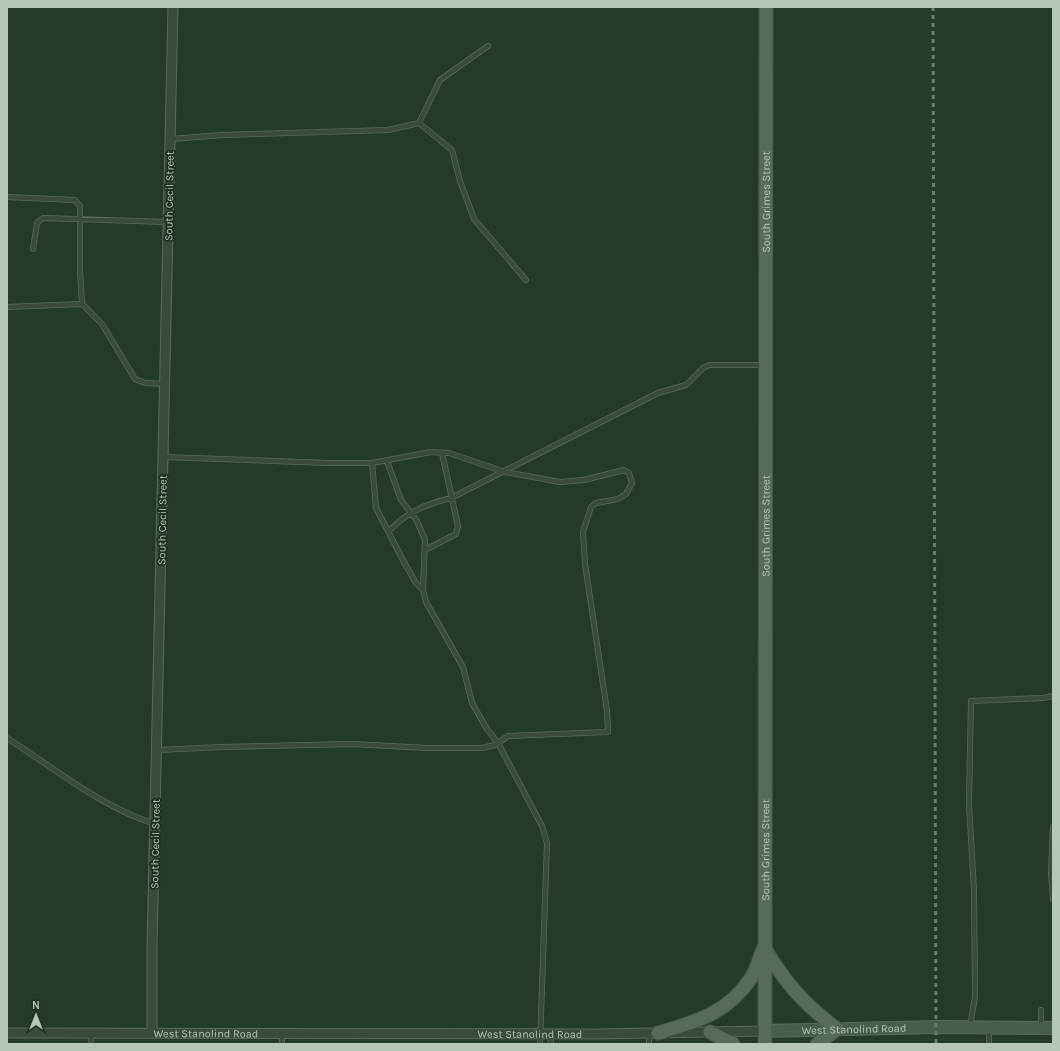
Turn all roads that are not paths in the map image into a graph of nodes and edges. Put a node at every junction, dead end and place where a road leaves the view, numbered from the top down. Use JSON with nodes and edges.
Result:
{"nodes":[{"id":1,"x":173,"y":7,"type":"edge"},
{"id":2,"x":766,"y":7,"type":"edge"},
{"id":3,"x":488,"y":46,"type":"dead end"},
{"id":4,"x":419,"y":123,"type":"junction"},
{"id":5,"x":170,"y":139,"type":"junction"},
{"id":6,"x":7,"y":196,"type":"edge"},
{"id":7,"x":80,"y":219,"type":"junction"},
{"id":8,"x":168,"y":222,"type":"junction"},
{"id":9,"x":33,"y":249,"type":"dead end"},
{"id":10,"x":526,"y":280,"type":"dead end"},
{"id":11,"x":82,"y":304,"type":"junction"},
{"id":12,"x":7,"y":307,"type":"edge"},
{"id":13,"x":766,"y":365,"type":"junction"},
{"id":14,"x":165,"y":384,"type":"junction"},
{"id":15,"x":442,"y":453,"type":"junction"},
{"id":16,"x":163,"y":457,"type":"junction"},
{"id":17,"x":387,"y":462,"type":"junction"},
{"id":18,"x":372,"y":463,"type":"junction"},
{"id":19,"x":501,"y":471,"type":"junction"},
{"id":20,"x":451,"y":498,"type":"junction"},
{"id":21,"x":410,"y":513,"type":"junction"},
{"id":22,"x":389,"y":531,"type":"junction"},
{"id":23,"x":425,"y":550,"type":"junction"},
{"id":24,"x":423,"y":590,"type":"junction"},
{"id":25,"x":1053,"y":696,"type":"edge"},
{"id":26,"x":7,"y":738,"type":"edge"},
{"id":27,"x":498,"y":743,"type":"junction"},
{"id":28,"x":157,"y":750,"type":"junction"},
{"id":29,"x":155,"y":824,"type":"junction"},
{"id":30,"x":1053,"y":827,"type":"edge"},
{"id":31,"x":1053,"y":899,"type":"edge"},
{"id":32,"x":764,"y":947,"type":"junction"},
{"id":33,"x":1041,"y":1010,"type":"dead end"},
{"id":34,"x":970,"y":1027,"type":"junction"},
{"id":35,"x":989,"y":1027,"type":"junction"},
{"id":36,"x":1047,"y":1028,"type":"edge"},
{"id":37,"x":837,"y":1029,"type":"junction"},
{"id":38,"x":765,"y":1031,"type":"junction"},
{"id":39,"x":152,"y":1032,"type":"junction"},
{"id":40,"x":710,"y":1032,"type":"junction"},
{"id":41,"x":7,"y":1033,"type":"edge"},
{"id":42,"x":92,"y":1033,"type":"junction"},
{"id":43,"x":282,"y":1033,"type":"junction"},
{"id":44,"x":654,"y":1033,"type":"junction"},
{"id":45,"x":540,"y":1034,"type":"junction"},
{"id":46,"x":550,"y":1034,"type":"junction"},
{"id":47,"x":91,"y":1044,"type":"edge"},
{"id":48,"x":282,"y":1044,"type":"edge"},
{"id":49,"x":540,"y":1044,"type":"edge"},
{"id":50,"x":551,"y":1044,"type":"edge"},
{"id":51,"x":649,"y":1044,"type":"edge"},
{"id":52,"x":733,"y":1044,"type":"edge"},
{"id":53,"x":765,"y":1044,"type":"edge"},
{"id":54,"x":817,"y":1044,"type":"edge"},
{"id":55,"x":989,"y":1044,"type":"edge"}],
"edges":[{"from":1,"to":5,"type":"street","name":"South Cecil Street"},
{"from":2,"to":13,"type":"main road","name":"South Grimes Street"},
{"from":3,"to":4,"type":"lane"},
{"from":4,"to":5,"type":"lane"},
{"from":4,"to":10,"type":"lane"},
{"from":5,"to":8,"type":"street","name":"South Cecil Street"},
{"from":6,"to":7,"type":"lane"},
{"from":7,"to":8,"type":"lane"},
{"from":7,"to":9,"type":"lane"},
{"from":7,"to":11,"type":"lane"},
{"from":8,"to":14,"type":"street","name":"South Cecil Street"},
{"from":11,"to":12,"type":"lane"},
{"from":11,"to":14,"type":"lane"},
{"from":13,"to":19,"type":"lane"},
{"from":13,"to":32,"type":"main road","name":"South Grimes Street"},
{"from":14,"to":16,"type":"street","name":"South Cecil Street"},
{"from":15,"to":17,"type":"lane"},
{"from":15,"to":19,"type":"lane"},
{"from":15,"to":20,"type":"lane"},
{"from":16,"to":18,"type":"lane"},
{"from":16,"to":28,"type":"street","name":"South Cecil Street"},
{"from":17,"to":18,"type":"lane"},
{"from":17,"to":21,"type":"lane"},
{"from":18,"to":22,"type":"lane"},
{"from":19,"to":20,"type":"lane"},
{"from":19,"to":27,"type":"lane"},
{"from":20,"to":21,"type":"lane"},
{"from":20,"to":23,"type":"lane"},
{"from":21,"to":22,"type":"lane"},
{"from":21,"to":23,"type":"lane"},
{"from":22,"to":24,"type":"lane"},
{"from":23,"to":24,"type":"lane"},
{"from":24,"to":27,"type":"lane"},
{"from":25,"to":34,"type":"lane"},
{"from":26,"to":29,"type":"lane"},
{"from":27,"to":28,"type":"lane"},
{"from":27,"to":45,"type":"lane"},
{"from":28,"to":29,"type":"street","name":"South Cecil Street"},
{"from":29,"to":39,"type":"street","name":"South Cecil Street"},
{"from":30,"to":31,"type":"lane"},
{"from":32,"to":37,"type":"main road"},
{"from":32,"to":38,"type":"main road","name":"South Grimes Street"},
{"from":32,"to":44,"type":"main road"},
{"from":33,"to":36,"type":"lane"},
{"from":34,"to":35,"type":"main road","name":"West Stanolind Road"},
{"from":34,"to":37,"type":"main road","name":"West Stanolind Road"},
{"from":35,"to":36,"type":"main road","name":"West Stanolind Road"},
{"from":35,"to":55,"type":"lane"},
{"from":37,"to":38,"type":"main road","name":"West Stanolind Road"},
{"from":37,"to":54,"type":"main road"},
{"from":38,"to":40,"type":"street","name":"West Stanolind Road"},
{"from":38,"to":53,"type":"main road","name":"South Grimes Street"},
{"from":39,"to":42,"type":"street","name":"West Stanolind Road"},
{"from":39,"to":43,"type":"street","name":"West Stanolind Road"},
{"from":40,"to":44,"type":"street","name":"West Stanolind Road"},
{"from":40,"to":52,"type":"main road"},
{"from":41,"to":42,"type":"street","name":"West Stanolind Road"},
{"from":42,"to":47,"type":"lane"},
{"from":43,"to":45,"type":"street","name":"West Stanolind Road"},
{"from":43,"to":48,"type":"lane"},
{"from":44,"to":46,"type":"street","name":"West Stanolind Road"},
{"from":44,"to":51,"type":"lane"},
{"from":45,"to":46,"type":"street","name":"West Stanolind Road"},
{"from":45,"to":49,"type":"lane"},
{"from":46,"to":50,"type":"lane"}]}
